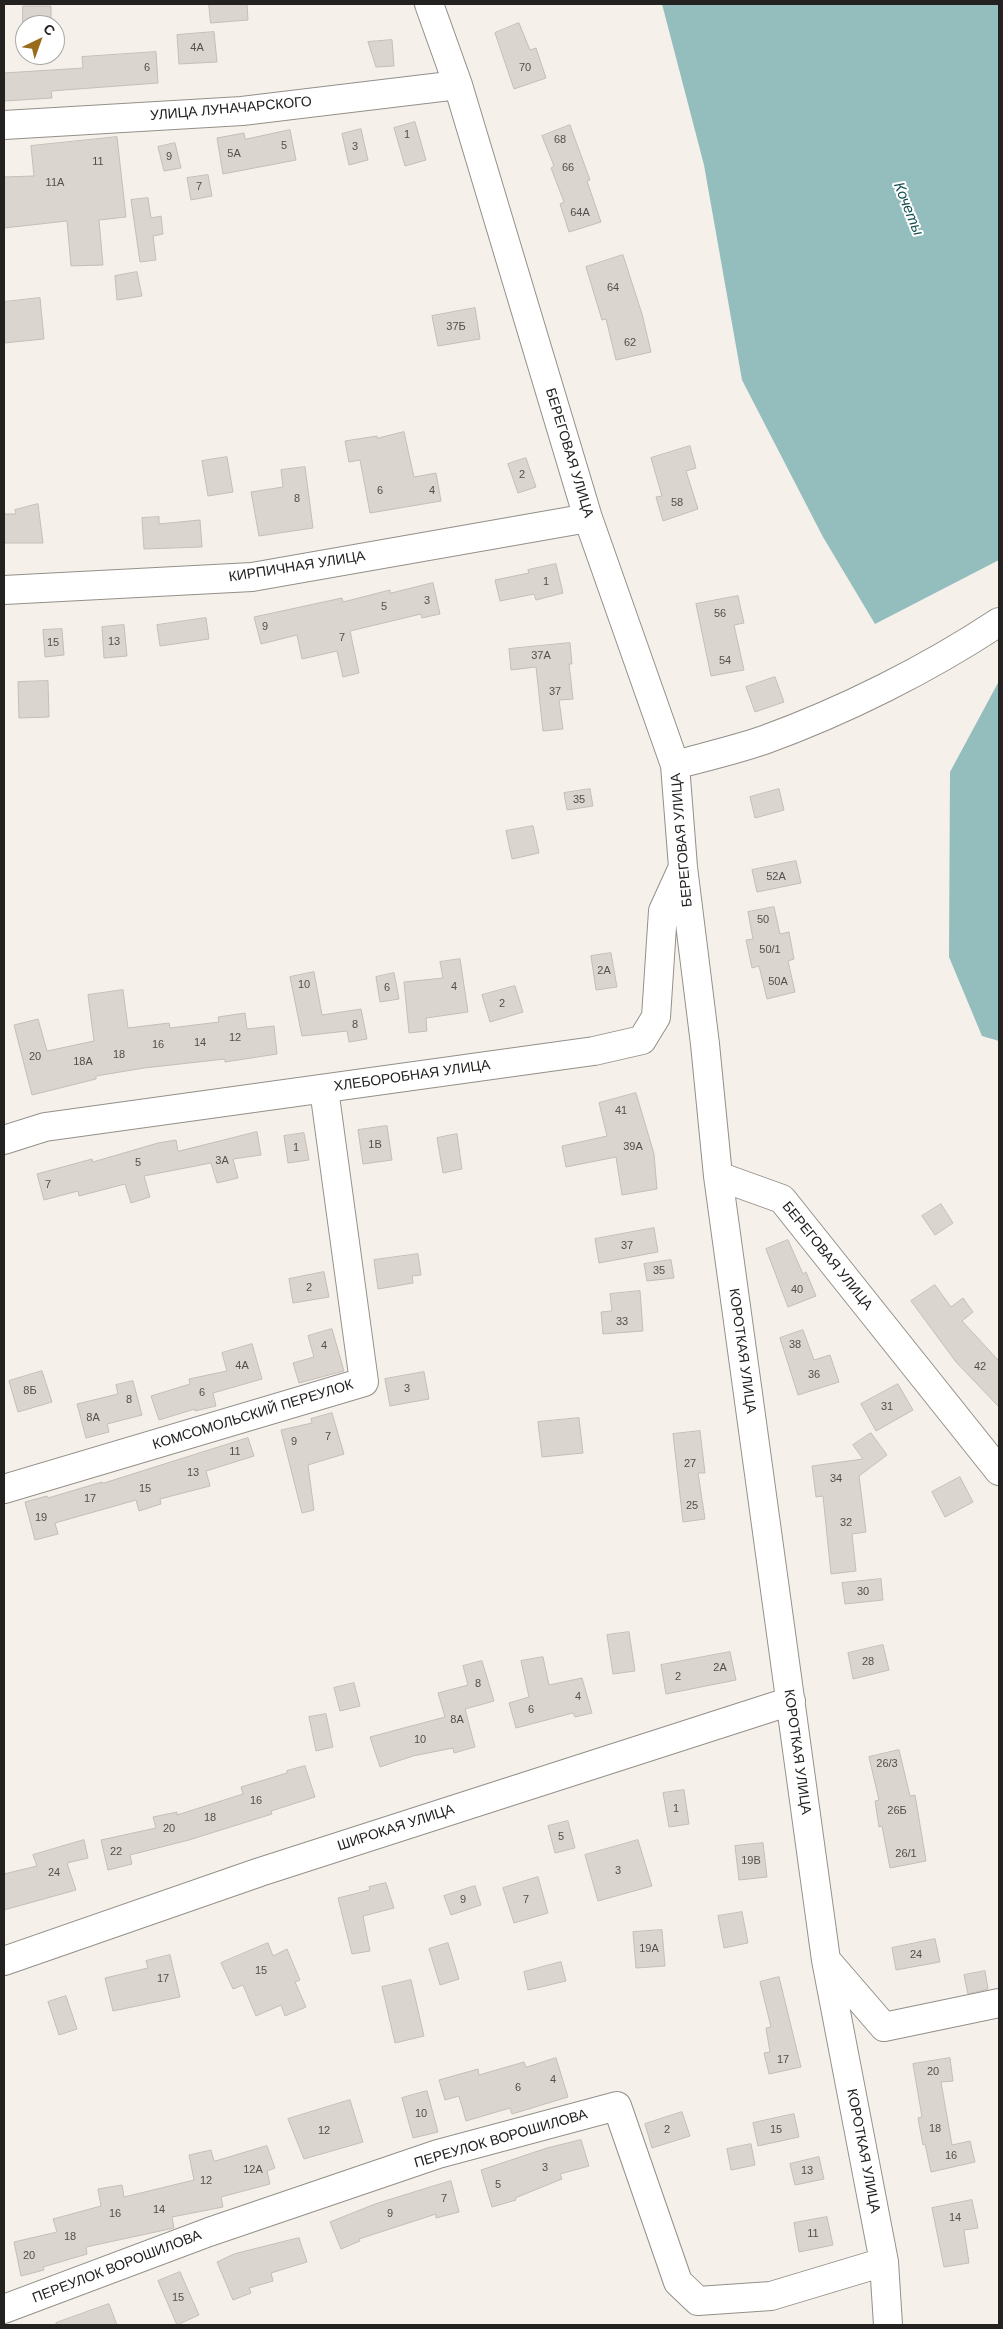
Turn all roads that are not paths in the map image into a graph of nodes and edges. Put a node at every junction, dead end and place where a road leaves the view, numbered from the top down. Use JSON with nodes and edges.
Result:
{"nodes":[{"id":1,"x":429,"y":4,"type":"edge"},
{"id":2,"x":458,"y":85,"type":"junction"},
{"id":3,"x":4,"y":125,"type":"edge"},
{"id":4,"x":588,"y":518,"type":"junction"},
{"id":5,"x":4,"y":590,"type":"edge"},
{"id":6,"x":999,"y":622,"type":"edge"},
{"id":7,"x":675,"y":765,"type":"junction"},
{"id":8,"x":683,"y":867,"type":"junction"},
{"id":9,"x":324,"y":1089,"type":"junction"},
{"id":10,"x":4,"y":1140,"type":"edge"},
{"id":11,"x":718,"y":1176,"type":"junction"},
{"id":12,"x":999,"y":1471,"type":"edge"},
{"id":13,"x":4,"y":1490,"type":"edge"},
{"id":14,"x":791,"y":1701,"type":"junction"},
{"id":15,"x":826,"y":1960,"type":"junction"},
{"id":16,"x":4,"y":1961,"type":"edge"},
{"id":17,"x":999,"y":2003,"type":"edge"},
{"id":18,"x":884,"y":2262,"type":"junction"},
{"id":19,"x":4,"y":2309,"type":"edge"},
{"id":20,"x":888,"y":2325,"type":"edge"}],
"edges":[{"from":1,"to":2,"type":"street","name":"БЕРЕГОВАЯ УЛИЦА"},
{"from":2,"to":3,"type":"street","name":"УЛИЦА ЛУНАЧАРСКОГО"},
{"from":2,"to":4,"type":"street","name":"БЕРЕГОВАЯ УЛИЦА"},
{"from":4,"to":5,"type":"street","name":"КИРПИЧНАЯ УЛИЦА"},
{"from":4,"to":7,"type":"street","name":"БЕРЕГОВАЯ УЛИЦА"},
{"from":6,"to":7,"type":"street"},
{"from":7,"to":8,"type":"street","name":"БЕРЕГОВАЯ УЛИЦА"},
{"from":8,"to":9,"type":"street","name":"ХЛЕБОРОБНАЯ УЛИЦА"},
{"from":8,"to":11,"type":"street","name":"БЕРЕГОВАЯ УЛИЦА"},
{"from":9,"to":10,"type":"street","name":"ХЛЕБОРОБНАЯ УЛИЦА"},
{"from":9,"to":13,"type":"street","name":"КОМСОМОЛЬСКИЙ ПЕРЕУЛОК"},
{"from":11,"to":12,"type":"street","name":"БЕРЕГОВАЯ УЛИЦА"},
{"from":11,"to":14,"type":"street","name":"КОРОТКАЯ УЛИЦА"},
{"from":14,"to":15,"type":"street","name":"КОРОТКАЯ УЛИЦА"},
{"from":14,"to":16,"type":"street","name":"ШИРОКАЯ УЛИЦА"},
{"from":15,"to":17,"type":"street"},
{"from":15,"to":18,"type":"street","name":"КОРОТКАЯ УЛИЦА"},
{"from":18,"to":19,"type":"street","name":"ПЕРЕУЛОК ВОРОШИЛОВА"},
{"from":18,"to":20,"type":"street","name":"КОРОТКАЯ УЛИЦА"}]}
